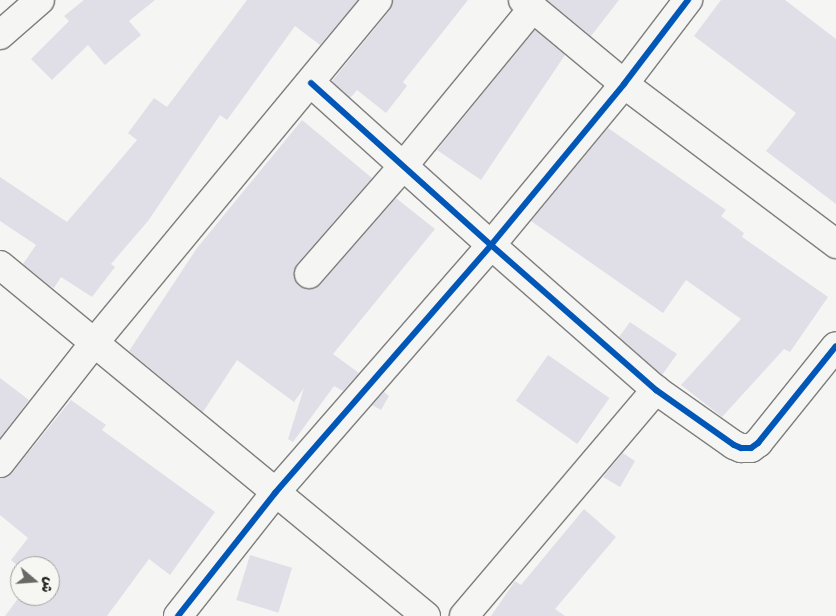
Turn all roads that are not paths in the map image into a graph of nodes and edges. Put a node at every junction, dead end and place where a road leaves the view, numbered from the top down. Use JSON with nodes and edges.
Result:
{"nodes":[{"id":1,"x":40,"y":0,"type":"edge"},
{"id":2,"x":378,"y":0,"type":"edge"},
{"id":3,"x":688,"y":0,"type":"edge"},
{"id":4,"x":528,"y":4,"type":"edge"},
{"id":5,"x":0,"y":35,"type":"edge"},
{"id":6,"x":311,"y":83,"type":"junction"},
{"id":7,"x":624,"y":84,"type":"junction"},
{"id":8,"x":404,"y":165,"type":"junction"},
{"id":9,"x":836,"y":244,"type":"edge"},
{"id":10,"x":491,"y":245,"type":"junction"},
{"id":11,"x":0,"y":265,"type":"edge"},
{"id":12,"x":309,"y":274,"type":"dead end"},
{"id":13,"x":94,"y":343,"type":"junction"},
{"id":14,"x":836,"y":346,"type":"edge"},
{"id":15,"x":656,"y":390,"type":"junction"},
{"id":16,"x":0,"y":463,"type":"edge"},
{"id":17,"x":274,"y":493,"type":"junction"},
{"id":18,"x":178,"y":616,"type":"edge"},
{"id":19,"x":426,"y":616,"type":"edge"},
{"id":20,"x":464,"y":616,"type":"edge"}],
"edges":[{"from":1,"to":5,"type":"street"},
{"from":2,"to":6,"type":"street"},
{"from":3,"to":7,"type":"street"},
{"from":4,"to":7,"type":"street"},
{"from":4,"to":8,"type":"street"},
{"from":6,"to":8,"type":"street"},
{"from":6,"to":13,"type":"street"},
{"from":7,"to":9,"type":"street"},
{"from":7,"to":10,"type":"street"},
{"from":8,"to":10,"type":"street"},
{"from":8,"to":12,"type":"street"},
{"from":10,"to":15,"type":"street"},
{"from":10,"to":17,"type":"street"},
{"from":11,"to":13,"type":"street"},
{"from":13,"to":16,"type":"street"},
{"from":13,"to":17,"type":"street"},
{"from":14,"to":15,"type":"street"},
{"from":15,"to":20,"type":"street"},
{"from":17,"to":18,"type":"street"},
{"from":17,"to":19,"type":"street"}]}
